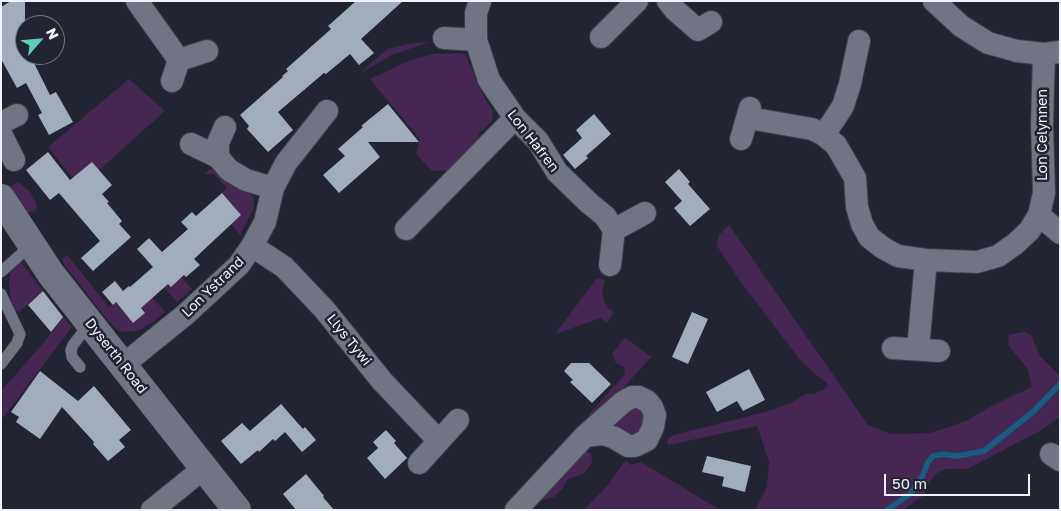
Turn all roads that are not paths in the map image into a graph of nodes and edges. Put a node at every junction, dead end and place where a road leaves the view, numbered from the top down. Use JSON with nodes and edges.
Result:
{"nodes":[{"id":1,"x":137,"y":1,"type":"edge"},
{"id":2,"x":480,"y":1,"type":"edge"},
{"id":3,"x":637,"y":1,"type":"edge"},
{"id":4,"x":668,"y":1,"type":"edge"},
{"id":5,"x":940,"y":3,"type":"edge"},
{"id":6,"x":712,"y":22,"type":"dead end"},
{"id":7,"x":601,"y":37,"type":"dead end"},
{"id":8,"x":860,"y":37,"type":"dead end"},
{"id":9,"x":444,"y":38,"type":"dead end"},
{"id":10,"x":476,"y":40,"type":"junction"},
{"id":11,"x":206,"y":52,"type":"dead end"},
{"id":12,"x":1052,"y":53,"type":"edge"},
{"id":13,"x":179,"y":60,"type":"junction"},
{"id":14,"x":172,"y":81,"type":"dead end"},
{"id":15,"x":327,"y":111,"type":"dead end"},
{"id":16,"x":515,"y":118,"type":"junction"},
{"id":17,"x":225,"y":127,"type":"dead end"},
{"id":18,"x":1,"y":134,"type":"edge"},
{"id":19,"x":824,"y":135,"type":"junction"},
{"id":20,"x":741,"y":139,"type":"dead end"},
{"id":21,"x":191,"y":144,"type":"dead end"},
{"id":22,"x":218,"y":157,"type":"junction"},
{"id":23,"x":14,"y":160,"type":"dead end"},
{"id":24,"x":273,"y":188,"type":"junction"},
{"id":25,"x":1,"y":198,"type":"edge"},
{"id":26,"x":645,"y":213,"type":"dead end"},
{"id":27,"x":1039,"y":215,"type":"junction"},
{"id":28,"x":406,"y":229,"type":"dead end"},
{"id":29,"x":614,"y":230,"type":"junction"},
{"id":30,"x":1060,"y":233,"type":"edge"},
{"id":31,"x":31,"y":245,"type":"junction"},
{"id":32,"x":252,"y":246,"type":"junction"},
{"id":33,"x":926,"y":260,"type":"junction"},
{"id":34,"x":610,"y":265,"type":"dead end"},
{"id":35,"x":1,"y":272,"type":"edge"},
{"id":36,"x":1,"y":294,"type":"edge"},
{"id":37,"x":90,"y":324,"type":"junction"},
{"id":38,"x":893,"y":348,"type":"dead end"},
{"id":39,"x":1,"y":364,"type":"edge"},
{"id":40,"x":123,"y":365,"type":"junction"},
{"id":41,"x":80,"y":367,"type":"dead end"},
{"id":42,"x":458,"y":420,"type":"dead end"},
{"id":43,"x":585,"y":436,"type":"dead end"},
{"id":44,"x":440,"y":441,"type":"junction"},
{"id":45,"x":419,"y":463,"type":"dead end"},
{"id":46,"x":204,"y":468,"type":"junction"},
{"id":47,"x":152,"y":510,"type":"edge"},
{"id":48,"x":237,"y":510,"type":"edge"},
{"id":49,"x":516,"y":510,"type":"edge"}],
"edges":[{"from":1,"to":13,"type":"street"},
{"from":2,"to":10,"type":"street","name":"Lon Hafren"},
{"from":3,"to":7,"type":"street"},
{"from":4,"to":6,"type":"street"},
{"from":5,"to":12,"type":"street"},
{"from":8,"to":19,"type":"street"},
{"from":9,"to":10,"type":"street"},
{"from":10,"to":16,"type":"street","name":"Lon Hafren"},
{"from":11,"to":13,"type":"street"},
{"from":12,"to":27,"type":"street","name":"Lon Celynnen"},
{"from":13,"to":14,"type":"street"},
{"from":15,"to":24,"type":"street","name":"Lon Ystrand"},
{"from":16,"to":28,"type":"street"},
{"from":16,"to":29,"type":"street","name":"Lon Hafren"},
{"from":17,"to":22,"type":"street"},
{"from":18,"to":23,"type":"street"},
{"from":19,"to":20,"type":"street","name":"Lon Celynnen"},
{"from":19,"to":33,"type":"street","name":"Lon Celynnen"},
{"from":21,"to":22,"type":"street"},
{"from":22,"to":24,"type":"street"},
{"from":24,"to":32,"type":"street","name":"Lon Ystrand"},
{"from":25,"to":31,"type":"main road","name":"Dyserth Road"},
{"from":26,"to":29,"type":"street"},
{"from":27,"to":30,"type":"street"},
{"from":27,"to":33,"type":"street","name":"Lon Celynnen"},
{"from":29,"to":34,"type":"street"},
{"from":31,"to":35,"type":"lane"},
{"from":31,"to":37,"type":"main road","name":"Dyserth Road"},
{"from":32,"to":40,"type":"street","name":"Lon Ystrand"},
{"from":32,"to":44,"type":"street","name":"Llys Tywi"},
{"from":33,"to":38,"type":"street"},
{"from":36,"to":39,"type":"lane"},
{"from":37,"to":40,"type":"main road","name":"Dyserth Road"},
{"from":37,"to":41,"type":"lane"},
{"from":40,"to":46,"type":"main road","name":"Dyserth Road"},
{"from":42,"to":44,"type":"street"},
{"from":43,"to":49,"type":"street"},
{"from":44,"to":45,"type":"street"},
{"from":46,"to":47,"type":"street"},
{"from":46,"to":48,"type":"main road","name":"Dyserth Road"}]}
